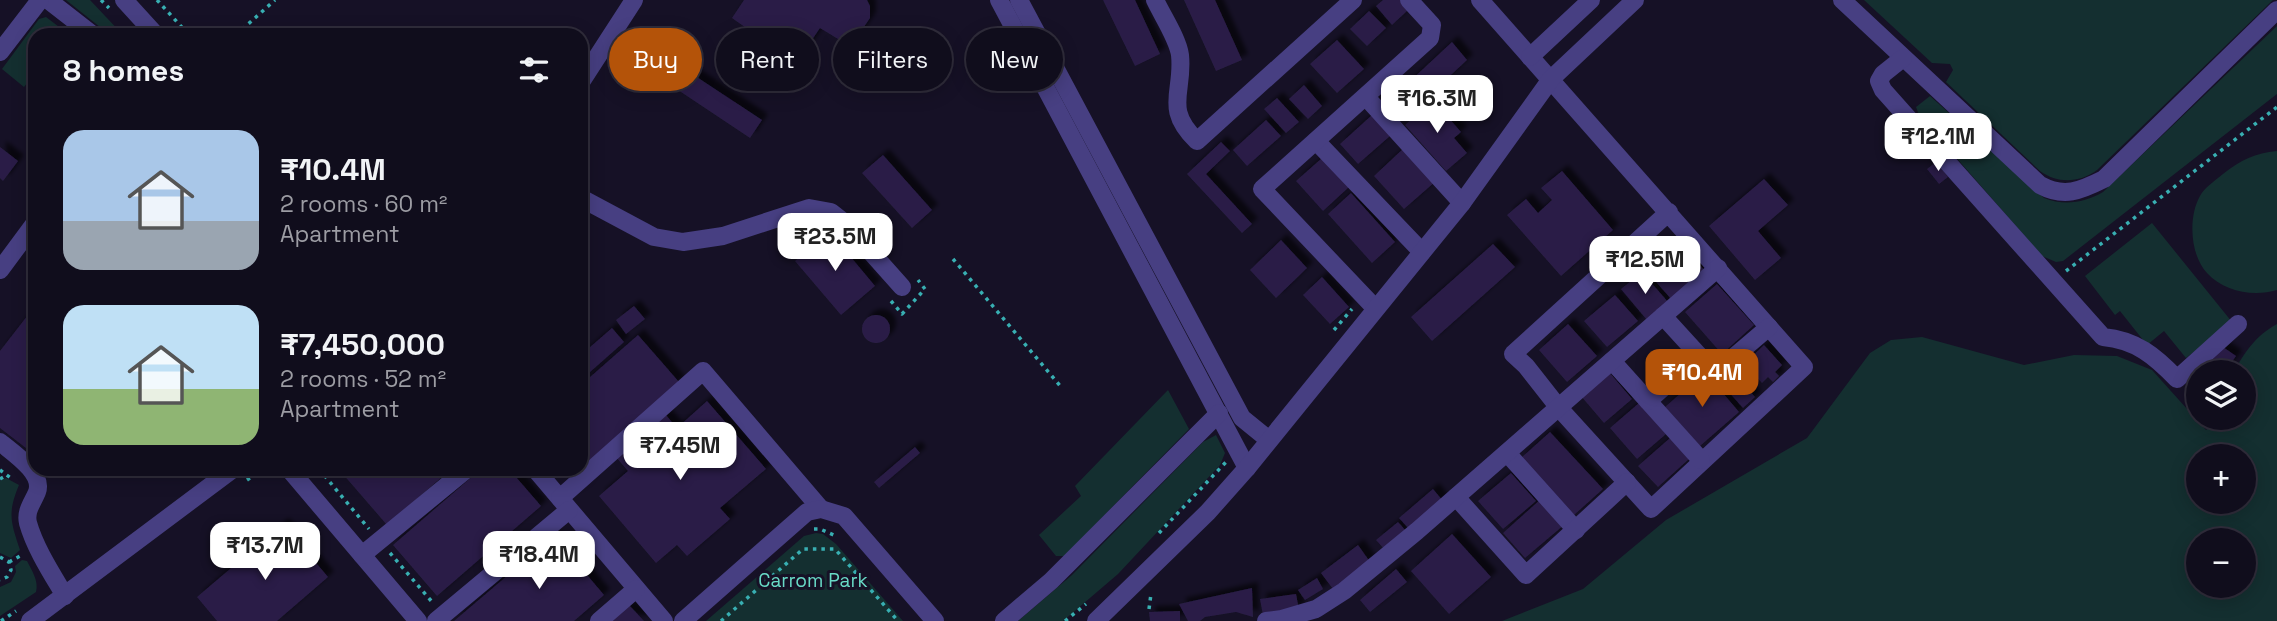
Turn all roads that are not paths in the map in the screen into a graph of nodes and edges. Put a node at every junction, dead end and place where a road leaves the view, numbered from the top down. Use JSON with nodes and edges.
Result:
{"nodes":[{"id":1,"x":40,"y":0,"type":"edge"},
{"id":2,"x":48,"y":0,"type":"edge"},
{"id":3,"x":124,"y":0,"type":"edge"},
{"id":4,"x":635,"y":0,"type":"edge"},
{"id":5,"x":999,"y":0,"type":"edge"},
{"id":6,"x":1020,"y":0,"type":"edge"},
{"id":7,"x":1155,"y":0,"type":"edge"},
{"id":8,"x":1353,"y":0,"type":"edge"},
{"id":9,"x":1409,"y":0,"type":"edge"},
{"id":10,"x":1480,"y":0,"type":"edge"},
{"id":11,"x":1591,"y":0,"type":"edge"},
{"id":12,"x":1635,"y":0,"type":"edge"},
{"id":13,"x":1842,"y":0,"type":"edge"},
{"id":14,"x":2277,"y":10,"type":"edge"},
{"id":15,"x":84,"y":28,"type":"edge"},
{"id":16,"x":150,"y":28,"type":"edge"},
{"id":17,"x":0,"y":52,"type":"edge"},
{"id":18,"x":1530,"y":57,"type":"junction"},
{"id":19,"x":1903,"y":58,"type":"junction"},
{"id":20,"x":588,"y":71,"type":"edge"},
{"id":21,"x":1551,"y":79,"type":"junction"},
{"id":22,"x":1366,"y":97,"type":"junction"},
{"id":23,"x":1316,"y":141,"type":"junction"},
{"id":24,"x":588,"y":202,"type":"edge"},
{"id":25,"x":1462,"y":203,"type":"junction"},
{"id":26,"x":1669,"y":212,"type":"junction"},
{"id":27,"x":28,"y":232,"type":"edge"},
{"id":28,"x":1422,"y":252,"type":"junction"},
{"id":29,"x":1718,"y":268,"type":"junction"},
{"id":30,"x":0,"y":270,"type":"edge"},
{"id":31,"x":896,"y":294,"type":"road end"},
{"id":32,"x":1369,"y":302,"type":"junction"},
{"id":33,"x":1663,"y":316,"type":"junction"},
{"id":34,"x":2238,"y":324,"type":"dead end"},
{"id":35,"x":1769,"y":327,"type":"junction"},
{"id":36,"x":1699,"y":356,"type":"junction"},
{"id":37,"x":1612,"y":361,"type":"junction"},
{"id":38,"x":1648,"y":401,"type":"junction"},
{"id":39,"x":1559,"y":408,"type":"junction"},
{"id":40,"x":1219,"y":412,"type":"junction"},
{"id":41,"x":1269,"y":440,"type":"junction"},
{"id":42,"x":0,"y":442,"type":"edge"},
{"id":43,"x":1507,"y":453,"type":"junction"},
{"id":44,"x":1701,"y":460,"type":"junction"},
{"id":45,"x":28,"y":468,"type":"edge"},
{"id":46,"x":1247,"y":468,"type":"junction"},
{"id":47,"x":36,"y":476,"type":"edge"},
{"id":48,"x":224,"y":476,"type":"edge"},
{"id":49,"x":295,"y":476,"type":"edge"},
{"id":50,"x":458,"y":476,"type":"edge"},
{"id":51,"x":541,"y":476,"type":"edge"},
{"id":52,"x":1627,"y":482,"type":"junction"},
{"id":53,"x":1456,"y":497,"type":"junction"},
{"id":54,"x":565,"y":504,"type":"junction"},
{"id":55,"x":821,"y":509,"type":"junction"},
{"id":56,"x":1576,"y":530,"type":"junction"},
{"id":57,"x":362,"y":555,"type":"junction"},
{"id":58,"x":636,"y":589,"type":"junction"},
{"id":59,"x":65,"y":596,"type":"junction"},
{"id":60,"x":1104,"y":619,"type":"edge"},
{"id":61,"x":30,"y":621,"type":"edge"},
{"id":62,"x":418,"y":621,"type":"edge"},
{"id":63,"x":436,"y":621,"type":"edge"},
{"id":64,"x":599,"y":621,"type":"edge"},
{"id":65,"x":664,"y":621,"type":"edge"},
{"id":66,"x":683,"y":621,"type":"edge"},
{"id":67,"x":936,"y":621,"type":"edge"},
{"id":68,"x":1004,"y":621,"type":"edge"},
{"id":69,"x":1266,"y":621,"type":"edge"}],
"edges":[{"from":1,"to":17,"type":"lane"},
{"from":2,"to":15,"type":"lane"},
{"from":3,"to":16,"type":"lane"},
{"from":4,"to":20,"type":"lane"},
{"from":5,"to":40,"type":"lane"},
{"from":6,"to":41,"type":"lane"},
{"from":7,"to":8,"type":"lane"},
{"from":9,"to":22,"type":"lane"},
{"from":10,"to":18,"type":"lane"},
{"from":11,"to":18,"type":"lane"},
{"from":12,"to":21,"type":"lane"},
{"from":13,"to":19,"type":"lane"},
{"from":14,"to":19,"type":"lane"},
{"from":18,"to":21,"type":"lane"},
{"from":19,"to":34,"type":"lane"},
{"from":21,"to":25,"type":"lane"},
{"from":21,"to":26,"type":"lane"},
{"from":22,"to":23,"type":"lane"},
{"from":22,"to":25,"type":"lane"},
{"from":23,"to":28,"type":"lane"},
{"from":23,"to":32,"type":"lane"},
{"from":24,"to":31,"type":"lane"},
{"from":25,"to":28,"type":"lane"},
{"from":26,"to":29,"type":"lane"},
{"from":26,"to":39,"type":"lane"},
{"from":27,"to":30,"type":"lane"},
{"from":28,"to":32,"type":"lane"},
{"from":29,"to":33,"type":"lane"},
{"from":29,"to":35,"type":"lane"},
{"from":32,"to":41,"type":"lane"},
{"from":33,"to":36,"type":"lane"},
{"from":33,"to":37,"type":"lane"},
{"from":35,"to":36,"type":"lane"},
{"from":35,"to":44,"type":"lane"},
{"from":36,"to":38,"type":"lane"},
{"from":37,"to":38,"type":"lane"},
{"from":37,"to":39,"type":"lane"},
{"from":38,"to":44,"type":"lane"},
{"from":39,"to":43,"type":"lane"},
{"from":39,"to":52,"type":"lane"},
{"from":40,"to":46,"type":"lane"},
{"from":40,"to":68,"type":"lane"},
{"from":41,"to":46,"type":"lane"},
{"from":42,"to":45,"type":"lane"},
{"from":43,"to":53,"type":"lane"},
{"from":43,"to":56,"type":"lane"},
{"from":44,"to":52,"type":"lane"},
{"from":46,"to":60,"type":"lane"},
{"from":47,"to":59,"type":"lane"},
{"from":48,"to":59,"type":"lane"},
{"from":49,"to":57,"type":"lane"},
{"from":50,"to":57,"type":"lane"},
{"from":51,"to":54,"type":"lane"},
{"from":52,"to":56,"type":"lane"},
{"from":53,"to":56,"type":"lane"},
{"from":53,"to":69,"type":"lane"},
{"from":54,"to":55,"type":"lane"},
{"from":54,"to":58,"type":"lane"},
{"from":54,"to":63,"type":"lane"},
{"from":55,"to":66,"type":"lane"},
{"from":55,"to":67,"type":"lane"},
{"from":57,"to":62,"type":"lane"},
{"from":58,"to":64,"type":"lane"},
{"from":58,"to":65,"type":"lane"},
{"from":59,"to":61,"type":"lane"}]}
